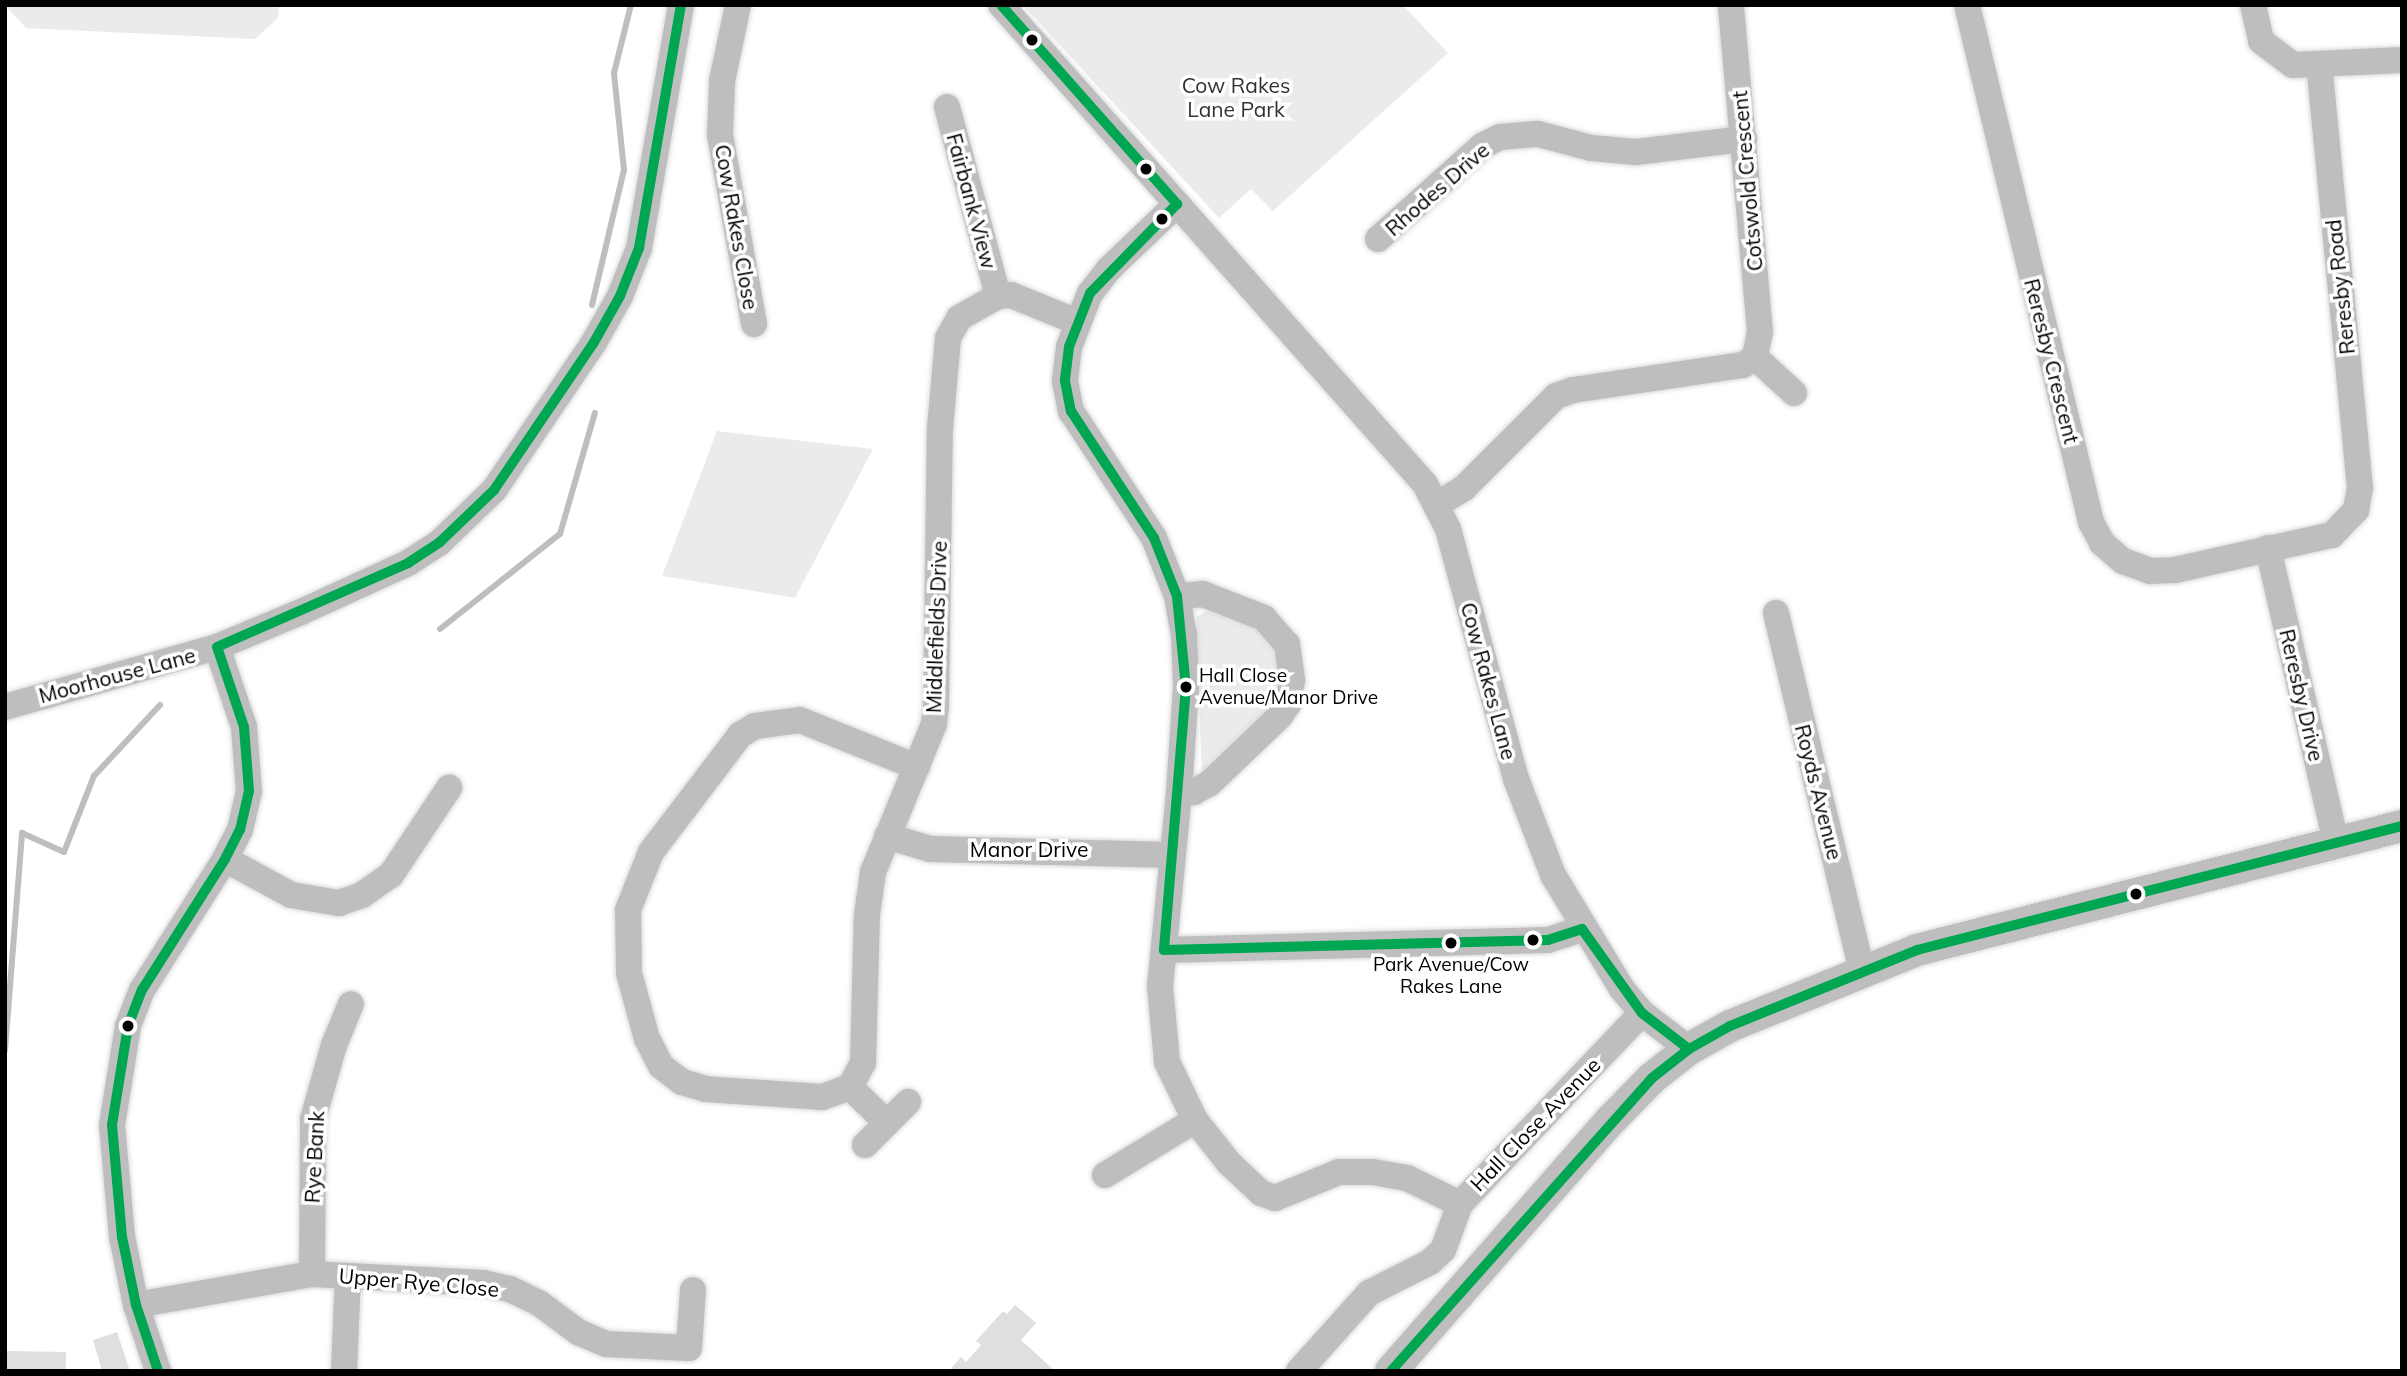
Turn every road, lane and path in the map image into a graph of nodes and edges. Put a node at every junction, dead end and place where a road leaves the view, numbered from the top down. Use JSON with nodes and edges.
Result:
{"nodes":[{"id":1,"x":681,"y":5,"type":"edge"},
{"id":2,"x":738,"y":5,"type":"edge"},
{"id":3,"x":1001,"y":5,"type":"edge"},
{"id":4,"x":1731,"y":5,"type":"edge"},
{"id":5,"x":1967,"y":5,"type":"edge"},
{"id":6,"x":2253,"y":5,"type":"edge"},
{"id":7,"x":2402,"y":60,"type":"edge"},
{"id":8,"x":2319,"y":66,"type":"junction"},
{"id":9,"x":947,"y":107,"type":"dead end"},
{"id":10,"x":1744,"y":139,"type":"junction"},
{"id":11,"x":1177,"y":204,"type":"junction"},
{"id":12,"x":1378,"y":239,"type":"dead end"},
{"id":13,"x":998,"y":296,"type":"junction"},
{"id":14,"x":1077,"y":322,"type":"junction"},
{"id":15,"x":754,"y":324,"type":"dead end"},
{"id":16,"x":1755,"y":357,"type":"junction"},
{"id":17,"x":1794,"y":393,"type":"dead end"},
{"id":18,"x":1436,"y":505,"type":"junction"},
{"id":19,"x":2268,"y":548,"type":"junction"},
{"id":20,"x":1177,"y":596,"type":"junction"},
{"id":21,"x":1776,"y":613,"type":"dead end"},
{"id":22,"x":217,"y":647,"type":"junction"},
{"id":23,"x":5,"y":707,"type":"edge"},
{"id":24,"x":917,"y":766,"type":"junction"},
{"id":25,"x":449,"y":788,"type":"dead end"},
{"id":26,"x":1179,"y":793,"type":"junction"},
{"id":27,"x":2402,"y":827,"type":"edge"},
{"id":28,"x":887,"y":836,"type":"junction"},
{"id":29,"x":2336,"y":843,"type":"junction"},
{"id":30,"x":1172,"y":855,"type":"junction"},
{"id":31,"x":225,"y":859,"type":"junction"},
{"id":32,"x":1582,"y":929,"type":"junction"},
{"id":33,"x":1164,"y":950,"type":"junction"},
{"id":34,"x":1862,"y":971,"type":"junction"},
{"id":35,"x":351,"y":1004,"type":"dead end"},
{"id":36,"x":1642,"y":1013,"type":"junction"},
{"id":37,"x":1689,"y":1049,"type":"junction"},
{"id":38,"x":850,"y":1087,"type":"junction"},
{"id":39,"x":908,"y":1102,"type":"dead end"},
{"id":40,"x":1195,"y":1120,"type":"junction"},
{"id":41,"x":887,"y":1123,"type":"junction"},
{"id":42,"x":865,"y":1145,"type":"dead end"},
{"id":43,"x":1105,"y":1175,"type":"dead end"},
{"id":44,"x":1460,"y":1204,"type":"junction"},
{"id":45,"x":312,"y":1274,"type":"junction"},
{"id":46,"x":348,"y":1276,"type":"junction"},
{"id":47,"x":692,"y":1290,"type":"dead end"},
{"id":48,"x":136,"y":1305,"type":"junction"},
{"id":49,"x":158,"y":1371,"type":"edge"},
{"id":50,"x":344,"y":1371,"type":"edge"},
{"id":51,"x":1300,"y":1371,"type":"edge"},
{"id":52,"x":1391,"y":1371,"type":"edge"}],
"edges":[{"from":1,"to":22,"type":"street","name":"Moorhouse Lane"},
{"from":2,"to":15,"type":"street","name":"Cow Rakes Close"},
{"from":3,"to":11,"type":"street","name":"Cow Rakes Lane"},
{"from":4,"to":10,"type":"street","name":"Cotswold Crescent"},
{"from":5,"to":19,"type":"street","name":"Reresby Crescent"},
{"from":6,"to":8,"type":"street"},
{"from":7,"to":8,"type":"street"},
{"from":8,"to":19,"type":"street","name":"Reresby Road"},
{"from":9,"to":13,"type":"street","name":"Fairbank View"},
{"from":10,"to":12,"type":"street","name":"Rhodes Drive"},
{"from":10,"to":16,"type":"street","name":"Cotswold Crescent"},
{"from":11,"to":14,"type":"street","name":"Hall Close Avenue"},
{"from":11,"to":18,"type":"street","name":"Cow Rakes Lane"},
{"from":13,"to":14,"type":"street"},
{"from":13,"to":24,"type":"street","name":"Middlefields Drive"},
{"from":14,"to":20,"type":"street","name":"Hall Close Avenue"},
{"from":16,"to":17,"type":"street"},
{"from":16,"to":18,"type":"street"},
{"from":18,"to":32,"type":"street","name":"Cow Rakes Lane"},
{"from":19,"to":29,"type":"street","name":"Reresby Drive"},
{"from":20,"to":26,"type":"street","name":"Hall Close Avenue"},
{"from":20,"to":26,"type":"street"},
{"from":21,"to":34,"type":"street","name":"Royds Avenue"},
{"from":22,"to":23,"type":"street","name":"Moorhouse Lane"},
{"from":22,"to":31,"type":"street"},
{"from":24,"to":28,"type":"street","name":"Middlefields Drive"},
{"from":24,"to":38,"type":"street"},
{"from":25,"to":31,"type":"street"},
{"from":26,"to":30,"type":"street","name":"Hall Close Avenue"},
{"from":27,"to":29,"type":"main road"},
{"from":28,"to":30,"type":"street","name":"Manor Drive"},
{"from":28,"to":38,"type":"street","name":"Middlefields Drive"},
{"from":29,"to":34,"type":"main road"},
{"from":30,"to":33,"type":"street","name":"Hall Close Avenue"},
{"from":31,"to":48,"type":"street"},
{"from":32,"to":33,"type":"street"},
{"from":32,"to":36,"type":"street","name":"Cow Rakes Lane"},
{"from":33,"to":40,"type":"street","name":"Hall Close Avenue"},
{"from":34,"to":37,"type":"main road"},
{"from":35,"to":45,"type":"street","name":"Rye Bank"},
{"from":36,"to":37,"type":"street","name":"Cow Rakes Lane"},
{"from":36,"to":44,"type":"street","name":"Hall Close Avenue"},
{"from":37,"to":52,"type":"main road"},
{"from":38,"to":41,"type":"street"},
{"from":39,"to":41,"type":"street"},
{"from":40,"to":43,"type":"street"},
{"from":40,"to":44,"type":"street","name":"Hall Close Avenue"},
{"from":41,"to":42,"type":"street"},
{"from":44,"to":51,"type":"street"},
{"from":45,"to":46,"type":"street","name":"Upper Rye Close"},
{"from":45,"to":48,"type":"street","name":"Upper Rye Close"},
{"from":46,"to":47,"type":"street","name":"Upper Rye Close"},
{"from":46,"to":50,"type":"street"},
{"from":48,"to":49,"type":"street"}]}
